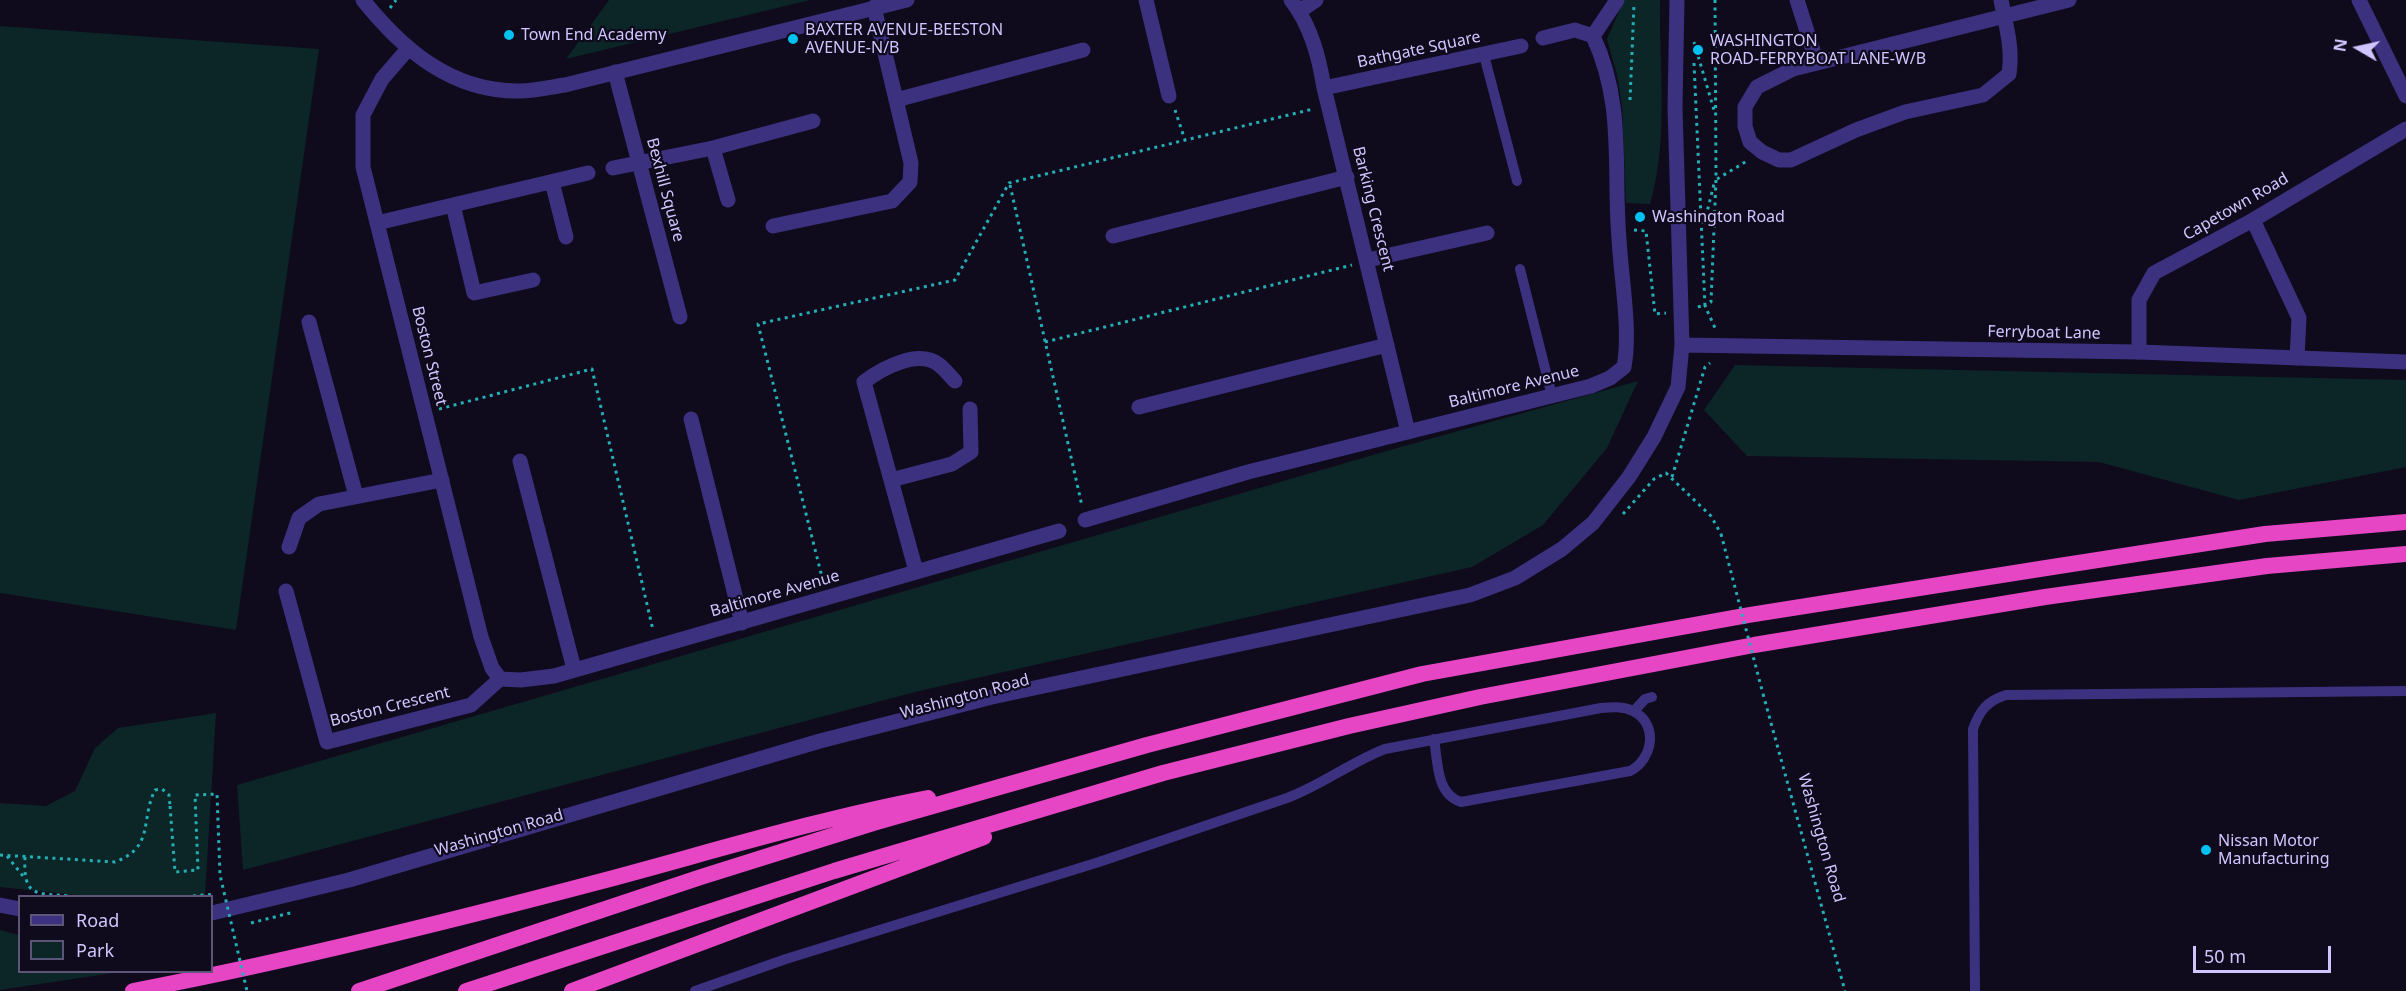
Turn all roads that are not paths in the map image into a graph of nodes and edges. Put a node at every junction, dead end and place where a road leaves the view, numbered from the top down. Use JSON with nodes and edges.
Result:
{"nodes":[{"id":1,"x":363,"y":0,"type":"edge"},
{"id":2,"x":907,"y":0,"type":"edge"},
{"id":3,"x":1146,"y":0,"type":"edge"},
{"id":4,"x":1316,"y":0,"type":"edge"},
{"id":5,"x":1617,"y":0,"type":"edge"},
{"id":6,"x":1677,"y":0,"type":"edge"},
{"id":7,"x":1797,"y":0,"type":"edge"},
{"id":8,"x":2001,"y":0,"type":"edge"},
{"id":9,"x":2068,"y":0,"type":"edge"},
{"id":10,"x":2359,"y":0,"type":"edge"},
{"id":11,"x":1295,"y":6,"type":"edge"},
{"id":12,"x":874,"y":7,"type":"junction"},
{"id":13,"x":2005,"y":18,"type":"junction"},
{"id":14,"x":1593,"y":36,"type":"junction"},
{"id":15,"x":1543,"y":39,"type":"dead end"},
{"id":16,"x":1521,"y":46,"type":"dead end"},
{"id":17,"x":407,"y":50,"type":"junction"},
{"id":18,"x":1083,"y":50,"type":"dead end"},
{"id":19,"x":1484,"y":55,"type":"junction"},
{"id":20,"x":1817,"y":63,"type":"junction"},
{"id":21,"x":615,"y":72,"type":"junction"},
{"id":22,"x":1324,"y":88,"type":"junction"},
{"id":23,"x":1170,"y":96,"type":"road end"},
{"id":24,"x":2406,"y":96,"type":"edge"},
{"id":25,"x":896,"y":100,"type":"junction"},
{"id":26,"x":813,"y":121,"type":"dead end"},
{"id":27,"x":2406,"y":129,"type":"edge"},
{"id":28,"x":713,"y":148,"type":"junction"},
{"id":29,"x":639,"y":163,"type":"junction"},
{"id":30,"x":613,"y":168,"type":"dead end"},
{"id":31,"x":588,"y":174,"type":"dead end"},
{"id":32,"x":1347,"y":177,"type":"junction"},
{"id":33,"x":552,"y":182,"type":"junction"},
{"id":34,"x":1517,"y":182,"type":"dead end"},
{"id":35,"x":728,"y":200,"type":"dead end"},
{"id":36,"x":453,"y":205,"type":"junction"},
{"id":37,"x":2253,"y":220,"type":"junction"},
{"id":38,"x":377,"y":223,"type":"junction"},
{"id":39,"x":773,"y":226,"type":"dead end"},
{"id":40,"x":1487,"y":233,"type":"dead end"},
{"id":41,"x":1113,"y":236,"type":"dead end"},
{"id":42,"x":566,"y":237,"type":"dead end"},
{"id":43,"x":1368,"y":261,"type":"junction"},
{"id":44,"x":1520,"y":269,"type":"dead end"},
{"id":45,"x":533,"y":280,"type":"dead end"},
{"id":46,"x":680,"y":317,"type":"dead end"},
{"id":47,"x":309,"y":322,"type":"dead end"},
{"id":48,"x":1387,"y":345,"type":"junction"},
{"id":49,"x":1682,"y":345,"type":"junction"},
{"id":50,"x":2139,"y":352,"type":"junction"},
{"id":51,"x":2297,"y":358,"type":"junction"},
{"id":52,"x":2406,"y":362,"type":"edge"},
{"id":53,"x":955,"y":381,"type":"dead end"},
{"id":54,"x":1552,"y":396,"type":"junction"},
{"id":55,"x":1139,"y":407,"type":"dead end"},
{"id":56,"x":970,"y":409,"type":"dead end"},
{"id":57,"x":691,"y":419,"type":"dead end"},
{"id":58,"x":1408,"y":432,"type":"junction"},
{"id":59,"x":520,"y":461,"type":"dead end"},
{"id":60,"x":442,"y":480,"type":"junction"},
{"id":61,"x":891,"y":480,"type":"junction"},
{"id":62,"x":356,"y":496,"type":"junction"},
{"id":63,"x":1085,"y":520,"type":"road end"},
{"id":64,"x":2406,"y":522,"type":"edge"},
{"id":65,"x":1059,"y":531,"type":"dead end"},
{"id":66,"x":289,"y":547,"type":"dead end"},
{"id":67,"x":2406,"y":554,"type":"edge"},
{"id":68,"x":916,"y":571,"type":"junction"},
{"id":69,"x":286,"y":591,"type":"dead end"},
{"id":70,"x":742,"y":624,"type":"junction"},
{"id":71,"x":574,"y":669,"type":"junction"},
{"id":72,"x":500,"y":679,"type":"junction"},
{"id":73,"x":2406,"y":691,"type":"edge"},
{"id":74,"x":1652,"y":697,"type":"dead end"},
{"id":75,"x":1634,"y":711,"type":"junction"},
{"id":76,"x":1434,"y":739,"type":"junction"},
{"id":77,"x":1163,"y":773,"type":"junction"},
{"id":78,"x":1031,"y":778,"type":"junction"},
{"id":79,"x":0,"y":905,"type":"edge"},
{"id":80,"x":18,"y":909,"type":"edge"},
{"id":81,"x":213,"y":913,"type":"edge"},
{"id":82,"x":133,"y":991,"type":"edge"},
{"id":83,"x":358,"y":991,"type":"edge"},
{"id":84,"x":466,"y":991,"type":"edge"},
{"id":85,"x":572,"y":991,"type":"edge"},
{"id":86,"x":695,"y":991,"type":"edge"},
{"id":87,"x":1975,"y":991,"type":"edge"}],
"edges":[{"from":1,"to":17,"type":"street"},
{"from":2,"to":12,"type":"street"},
{"from":3,"to":23,"type":"street"},
{"from":4,"to":11,"type":"street"},
{"from":5,"to":14,"type":"street"},
{"from":6,"to":49,"type":"street"},
{"from":7,"to":20,"type":"street"},
{"from":8,"to":13,"type":"street"},
{"from":9,"to":13,"type":"street"},
{"from":10,"to":24,"type":"street"},
{"from":11,"to":22,"type":"street","name":"Barking Crescent"},
{"from":12,"to":21,"type":"street"},
{"from":12,"to":25,"type":"street"},
{"from":13,"to":20,"type":"street"},
{"from":13,"to":20,"type":"street"},
{"from":14,"to":15,"type":"street"},
{"from":14,"to":54,"type":"street","name":"Baltimore Avenue"},
{"from":16,"to":19,"type":"street","name":"Bathgate Square"},
{"from":17,"to":21,"type":"street"},
{"from":17,"to":38,"type":"street","name":"Boston Street"},
{"from":18,"to":25,"type":"street"},
{"from":19,"to":22,"type":"street","name":"Bathgate Square"},
{"from":19,"to":34,"type":"lane"},
{"from":21,"to":29,"type":"street","name":"Bexhill Square"},
{"from":22,"to":32,"type":"street","name":"Barking Crescent"},
{"from":25,"to":39,"type":"street"},
{"from":26,"to":28,"type":"street"},
{"from":27,"to":37,"type":"street","name":"Capetown Road"},
{"from":28,"to":29,"type":"street"},
{"from":28,"to":35,"type":"street"},
{"from":29,"to":30,"type":"street"},
{"from":29,"to":46,"type":"street","name":"Bexhill Square"},
{"from":31,"to":33,"type":"street"},
{"from":32,"to":41,"type":"street"},
{"from":32,"to":43,"type":"street","name":"Barking Crescent"},
{"from":33,"to":36,"type":"street"},
{"from":33,"to":42,"type":"street"},
{"from":36,"to":38,"type":"street"},
{"from":36,"to":45,"type":"street"},
{"from":37,"to":50,"type":"street","name":"Capetown Road"},
{"from":37,"to":51,"type":"street"},
{"from":38,"to":60,"type":"street","name":"Boston Street"},
{"from":40,"to":43,"type":"street"},
{"from":43,"to":48,"type":"street","name":"Barking Crescent"},
{"from":44,"to":54,"type":"lane"},
{"from":47,"to":62,"type":"street"},
{"from":48,"to":55,"type":"street"},
{"from":48,"to":58,"type":"street","name":"Barking Crescent"},
{"from":49,"to":50,"type":"street","name":"Ferryboat Lane"},
{"from":49,"to":81,"type":"street"},
{"from":50,"to":51,"type":"street","name":"Ferryboat Lane"},
{"from":51,"to":52,"type":"street","name":"Ferryboat Lane"},
{"from":53,"to":61,"type":"street"},
{"from":54,"to":58,"type":"street","name":"Baltimore Avenue"},
{"from":56,"to":61,"type":"street"},
{"from":57,"to":70,"type":"street"},
{"from":58,"to":63,"type":"street","name":"Baltimore Avenue"},
{"from":59,"to":71,"type":"street"},
{"from":60,"to":62,"type":"street"},
{"from":60,"to":72,"type":"street","name":"Boston Street"},
{"from":61,"to":68,"type":"street"},
{"from":62,"to":66,"type":"street"},
{"from":64,"to":78,"type":"highway"},
{"from":65,"to":68,"type":"street","name":"Baltimore Avenue"},
{"from":67,"to":77,"type":"highway"},
{"from":68,"to":70,"type":"street","name":"Baltimore Avenue"},
{"from":69,"to":72,"type":"street","name":"Boston Crescent"},
{"from":70,"to":71,"type":"street","name":"Baltimore Avenue"},
{"from":71,"to":72,"type":"street","name":"Baltimore Avenue"},
{"from":73,"to":87,"type":"lane"},
{"from":74,"to":75,"type":"lane"},
{"from":75,"to":76,"type":"lane"},
{"from":75,"to":76,"type":"lane"},
{"from":76,"to":86,"type":"lane"},
{"from":77,"to":84,"type":"highway"},
{"from":77,"to":85,"type":"highway"},
{"from":78,"to":82,"type":"highway"},
{"from":78,"to":83,"type":"highway"},
{"from":79,"to":80,"type":"street"}]}
